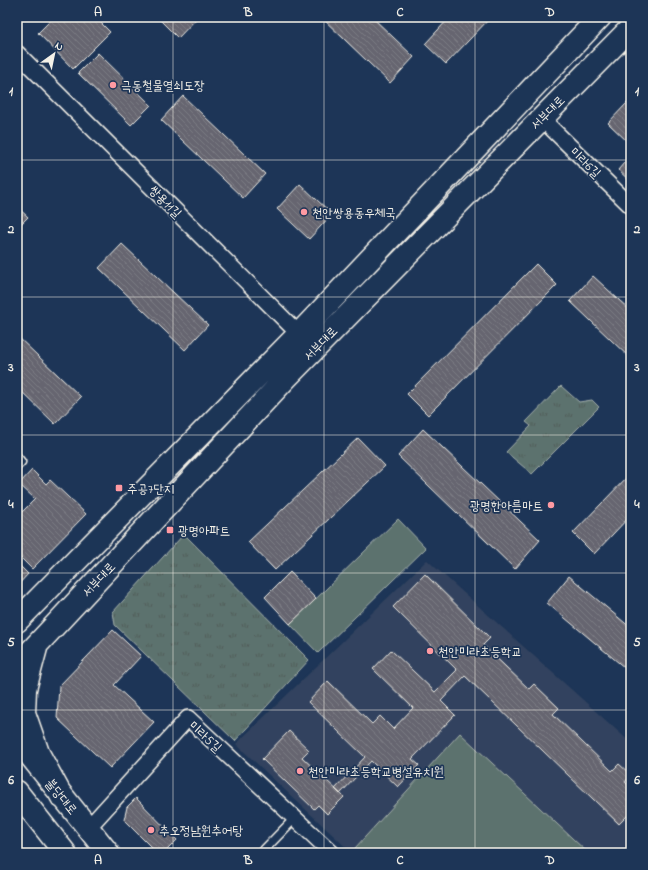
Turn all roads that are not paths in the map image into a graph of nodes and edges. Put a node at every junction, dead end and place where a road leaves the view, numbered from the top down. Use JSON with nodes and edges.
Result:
{"nodes":[{"id":1,"x":600,"y":17,"type":"edge"},
{"id":2,"x":631,"y":28,"type":"edge"},
{"id":3,"x":17,"y":53,"type":"edge"},
{"id":4,"x":541,"y":118,"type":"junction"},
{"id":5,"x":631,"y":206,"type":"edge"},
{"id":6,"x":299,"y":334,"type":"junction"},
{"id":7,"x":314,"y":350,"type":"junction"},
{"id":8,"x":17,"y":458,"type":"edge"},
{"id":9,"x":17,"y":466,"type":"edge"},
{"id":10,"x":17,"y":621,"type":"edge"},
{"id":11,"x":36,"y":646,"type":"junction"},
{"id":12,"x":17,"y":666,"type":"edge"},
{"id":13,"x":17,"y":739,"type":"edge"},
{"id":14,"x":17,"y":792,"type":"edge"},
{"id":15,"x":62,"y":797,"type":"junction"},
{"id":16,"x":24,"y":804,"type":"edge"},
{"id":17,"x":294,"y":819,"type":"junction"},
{"id":18,"x":102,"y":845,"type":"edge"},
{"id":19,"x":65,"y":853,"type":"edge"},
{"id":20,"x":261,"y":853,"type":"edge"},
{"id":21,"x":332,"y":853,"type":"edge"}],
"edges":[{"from":1,"to":6,"type":"main road","name":"서부대로"},
{"from":2,"to":4,"type":"main road","name":"서부대로"},
{"from":3,"to":6,"type":"street","name":"쌍용11길"},
{"from":4,"to":5,"type":"street","name":"미라6길"},
{"from":4,"to":7,"type":"main road","name":"서부대로"},
{"from":6,"to":7,"type":"street","name":"쌍용11길"},
{"from":6,"to":10,"type":"main road","name":"서부대로"},
{"from":7,"to":11,"type":"main road","name":"서부대로"},
{"from":8,"to":9,"type":"lane"},
{"from":11,"to":12,"type":"main road","name":"서부대로"},
{"from":11,"to":15,"type":"main road"},
{"from":13,"to":15,"type":"main road","name":"불당대로"},
{"from":14,"to":16,"type":"main road"},
{"from":15,"to":18,"type":"main road","name":"불당대로"},
{"from":16,"to":19,"type":"main road"},
{"from":17,"to":18,"type":"street","name":"미라5길"},
{"from":17,"to":20,"type":"lane"},
{"from":17,"to":21,"type":"street","name":"미라5길"}]}
